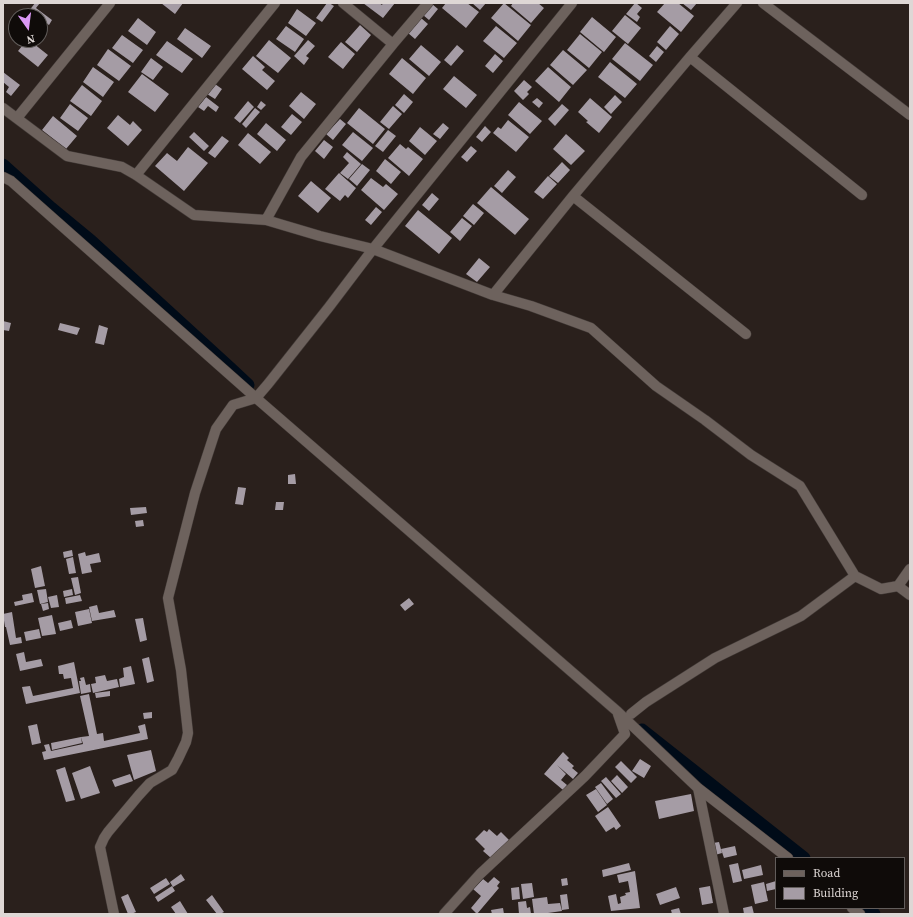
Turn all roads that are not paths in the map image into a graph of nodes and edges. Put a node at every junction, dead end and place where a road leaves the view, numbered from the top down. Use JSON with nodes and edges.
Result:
{"nodes":[{"id":1,"x":110,"y":3,"type":"edge"},
{"id":2,"x":275,"y":3,"type":"edge"},
{"id":3,"x":343,"y":3,"type":"edge"},
{"id":4,"x":428,"y":3,"type":"edge"},
{"id":5,"x":572,"y":3,"type":"edge"},
{"id":6,"x":736,"y":3,"type":"edge"},
{"id":7,"x":763,"y":3,"type":"edge"},
{"id":8,"x":393,"y":44,"type":"junction"},
{"id":9,"x":690,"y":57,"type":"junction"},
{"id":10,"x":3,"y":108,"type":"edge"},
{"id":11,"x":910,"y":115,"type":"edge"},
{"id":12,"x":17,"y":118,"type":"junction"},
{"id":13,"x":136,"y":175,"type":"junction"},
{"id":14,"x":3,"y":176,"type":"edge"},
{"id":15,"x":862,"y":195,"type":"dead end"},
{"id":16,"x":573,"y":196,"type":"junction"},
{"id":17,"x":266,"y":220,"type":"junction"},
{"id":18,"x":373,"y":249,"type":"junction"},
{"id":19,"x":493,"y":295,"type":"junction"},
{"id":20,"x":746,"y":334,"type":"dead end"},
{"id":21,"x":256,"y":398,"type":"junction"},
{"id":22,"x":910,"y":569,"type":"edge"},
{"id":23,"x":855,"y":576,"type":"junction"},
{"id":24,"x":898,"y":586,"type":"junction"},
{"id":25,"x":910,"y":595,"type":"edge"},
{"id":26,"x":618,"y":712,"type":"junction"},
{"id":27,"x":631,"y":714,"type":"dead end"},
{"id":28,"x":698,"y":788,"type":"junction"},
{"id":29,"x":787,"y":857,"type":"edge"},
{"id":30,"x":114,"y":914,"type":"edge"},
{"id":31,"x":444,"y":914,"type":"edge"},
{"id":32,"x":724,"y":914,"type":"edge"}],
"edges":[{"from":1,"to":12,"type":"street"},
{"from":2,"to":13,"type":"street"},
{"from":3,"to":8,"type":"street"},
{"from":4,"to":8,"type":"street"},
{"from":5,"to":18,"type":"street"},
{"from":6,"to":9,"type":"street"},
{"from":7,"to":11,"type":"street"},
{"from":8,"to":17,"type":"street"},
{"from":9,"to":15,"type":"street"},
{"from":9,"to":16,"type":"street"},
{"from":10,"to":12,"type":"street"},
{"from":12,"to":13,"type":"street"},
{"from":13,"to":17,"type":"street"},
{"from":14,"to":21,"type":"street"},
{"from":16,"to":19,"type":"street"},
{"from":16,"to":20,"type":"street"},
{"from":17,"to":18,"type":"street"},
{"from":18,"to":19,"type":"street"},
{"from":18,"to":21,"type":"street"},
{"from":19,"to":23,"type":"street"},
{"from":21,"to":26,"type":"street"},
{"from":21,"to":30,"type":"street"},
{"from":22,"to":24,"type":"street"},
{"from":23,"to":24,"type":"street"},
{"from":23,"to":27,"type":"street"},
{"from":24,"to":25,"type":"street"},
{"from":26,"to":28,"type":"street"},
{"from":26,"to":31,"type":"street"},
{"from":28,"to":29,"type":"street"},
{"from":28,"to":32,"type":"street"}]}
